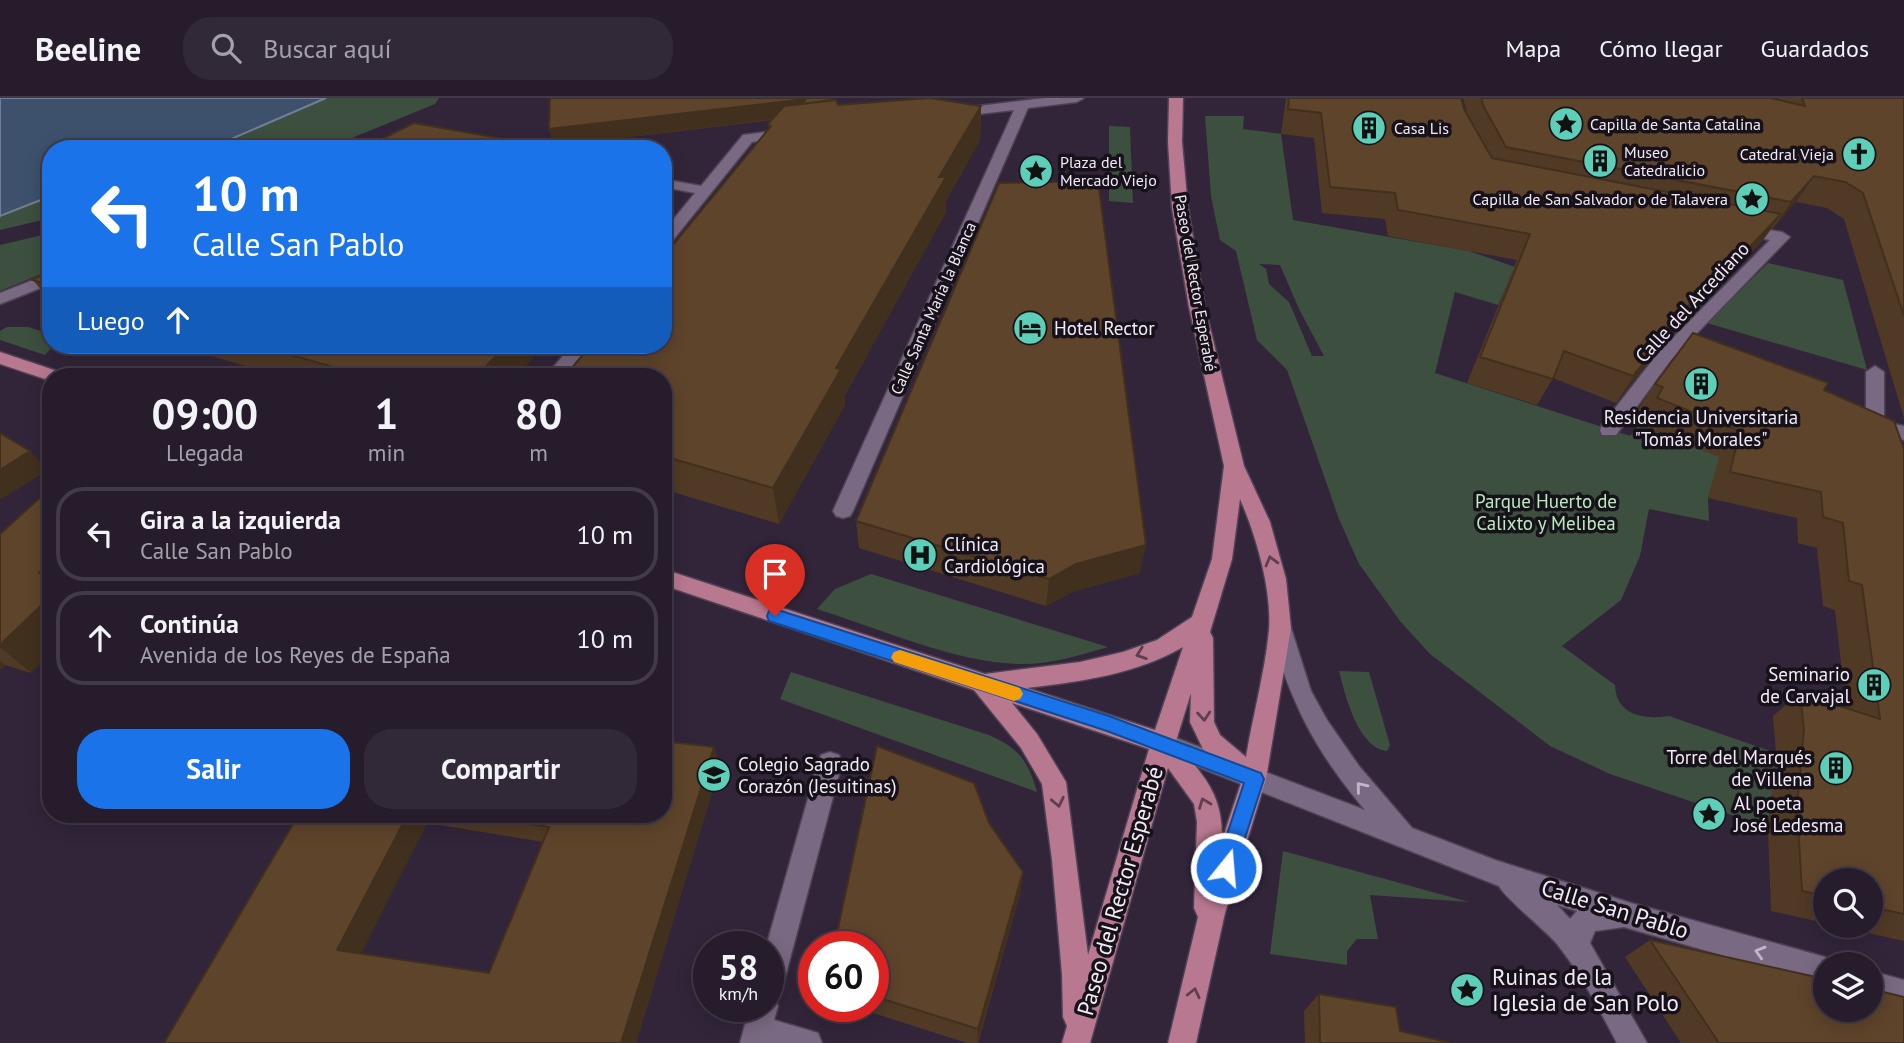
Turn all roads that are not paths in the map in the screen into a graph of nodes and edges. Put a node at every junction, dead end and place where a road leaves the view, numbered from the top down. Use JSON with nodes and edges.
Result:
{"nodes":[{"id":1,"x":1077,"y":98,"type":"edge"},
{"id":2,"x":1176,"y":98,"type":"edge"},
{"id":3,"x":1023,"y":104,"type":"junction"},
{"id":4,"x":936,"y":110,"type":"edge"},
{"id":5,"x":802,"y":131,"type":"edge"},
{"id":6,"x":672,"y":185,"type":"edge"},
{"id":7,"x":705,"y":191,"type":"junction"},
{"id":8,"x":1720,"y":226,"type":"edge"},
{"id":9,"x":672,"y":231,"type":"edge"},
{"id":10,"x":42,"y":282,"type":"edge"},
{"id":11,"x":0,"y":299,"type":"edge"},
{"id":12,"x":1684,"y":336,"type":"junction"},
{"id":13,"x":1708,"y":345,"type":"edge"},
{"id":14,"x":573,"y":354,"type":"edge"},
{"id":15,"x":0,"y":358,"type":"edge"},
{"id":16,"x":562,"y":368,"type":"edge"},
{"id":17,"x":42,"y":372,"type":"edge"},
{"id":18,"x":1875,"y":372,"type":"dead end"},
{"id":19,"x":1858,"y":413,"type":"edge"},
{"id":20,"x":1875,"y":427,"type":"junction"},
{"id":21,"x":1609,"y":430,"type":"dead end"},
{"id":22,"x":1904,"y":433,"type":"edge"},
{"id":23,"x":1883,"y":453,"type":"edge"},
{"id":24,"x":1234,"y":466,"type":"junction"},
{"id":25,"x":843,"y":511,"type":"dead end"},
{"id":26,"x":672,"y":580,"type":"edge"},
{"id":27,"x":1201,"y":623,"type":"junction"},
{"id":28,"x":1280,"y":628,"type":"junction"},
{"id":29,"x":982,"y":684,"type":"junction"},
{"id":30,"x":1163,"y":743,"type":"junction"},
{"id":31,"x":830,"y":763,"type":"dead end"},
{"id":32,"x":1254,"y":779,"type":"junction"},
{"id":33,"x":1408,"y":837,"type":"junction"},
{"id":34,"x":1495,"y":872,"type":"junction"},
{"id":35,"x":1630,"y":916,"type":"junction"},
{"id":36,"x":784,"y":931,"type":"edge"},
{"id":37,"x":1205,"y":943,"type":"junction"},
{"id":38,"x":1576,"y":944,"type":"junction"},
{"id":39,"x":1813,"y":968,"type":"edge"},
{"id":40,"x":1883,"y":988,"type":"edge"},
{"id":41,"x":1904,"y":994,"type":"edge"},
{"id":42,"x":758,"y":1026,"type":"edge"},
{"id":43,"x":1077,"y":1042,"type":"edge"},
{"id":44,"x":808,"y":1043,"type":"edge"},
{"id":45,"x":1182,"y":1043,"type":"edge"},
{"id":46,"x":1633,"y":1043,"type":"edge"}],
"edges":[{"from":1,"to":3,"type":"street"},
{"from":2,"to":24,"type":"main road","name":"Paseo del Rector Esperabé"},
{"from":3,"to":4,"type":"street"},
{"from":3,"to":25,"type":"street","name":"Calle Santa María la Blanca"},
{"from":5,"to":7,"type":"street"},
{"from":6,"to":7,"type":"street"},
{"from":7,"to":9,"type":"street"},
{"from":8,"to":12,"type":"street","name":"Calle del Arcediano"},
{"from":10,"to":11,"type":"street"},
{"from":12,"to":13,"type":"street"},
{"from":12,"to":21,"type":"street","name":"Calle del Arcediano"},
{"from":14,"to":16,"type":"street"},
{"from":15,"to":17,"type":"main road"},
{"from":18,"to":20,"type":"street"},
{"from":19,"to":20,"type":"street"},
{"from":20,"to":22,"type":"street"},
{"from":20,"to":23,"type":"street"},
{"from":24,"to":27,"type":"main road","name":"Paseo del Rector Esperabé"},
{"from":28,"to":24,"type":"main road","name":"Paseo del Rector Esperabé","one_way":true},
{"from":26,"to":29,"type":"main road"},
{"from":27,"to":29,"type":"main road","one_way":true},
{"from":27,"to":30,"type":"main road","name":"Paseo del Rector Esperabé"},
{"from":27,"to":32,"type":"main road","name":"Paseo del Rector Esperabé","one_way":true},
{"from":28,"to":32,"type":"main road","name":"Paseo del Rector Esperabé"},
{"from":33,"to":28,"type":"street","name":"Calle San Pablo","one_way":true},
{"from":29,"to":30,"type":"main road"},
{"from":29,"to":43,"type":"main road","name":"Paseo del Rector Esperabé","one_way":true},
{"from":30,"to":32,"type":"street","name":"Calle San Pablo"},
{"from":37,"to":30,"type":"main road","name":"Paseo del Rector Esperabé","one_way":true},
{"from":30,"to":43,"type":"main road","name":"Paseo del Rector Esperabé"},
{"from":31,"to":36,"type":"street"},
{"from":32,"to":33,"type":"street","name":"Calle San Pablo"},
{"from":32,"to":37,"type":"main road","name":"Paseo del Rector Esperabé"},
{"from":33,"to":34,"type":"street","name":"Calle San Pablo"},
{"from":34,"to":35,"type":"street","name":"Calle San Pablo"},
{"from":34,"to":38,"type":"street"},
{"from":35,"to":38,"type":"street"},
{"from":39,"to":35,"type":"street","name":"Calle San Pablo","one_way":true},
{"from":45,"to":37,"type":"main road","name":"Paseo del Rector Esperabé","one_way":true},
{"from":38,"to":46,"type":"street"},
{"from":40,"to":41,"type":"street"},
{"from":42,"to":44,"type":"street"}]}
